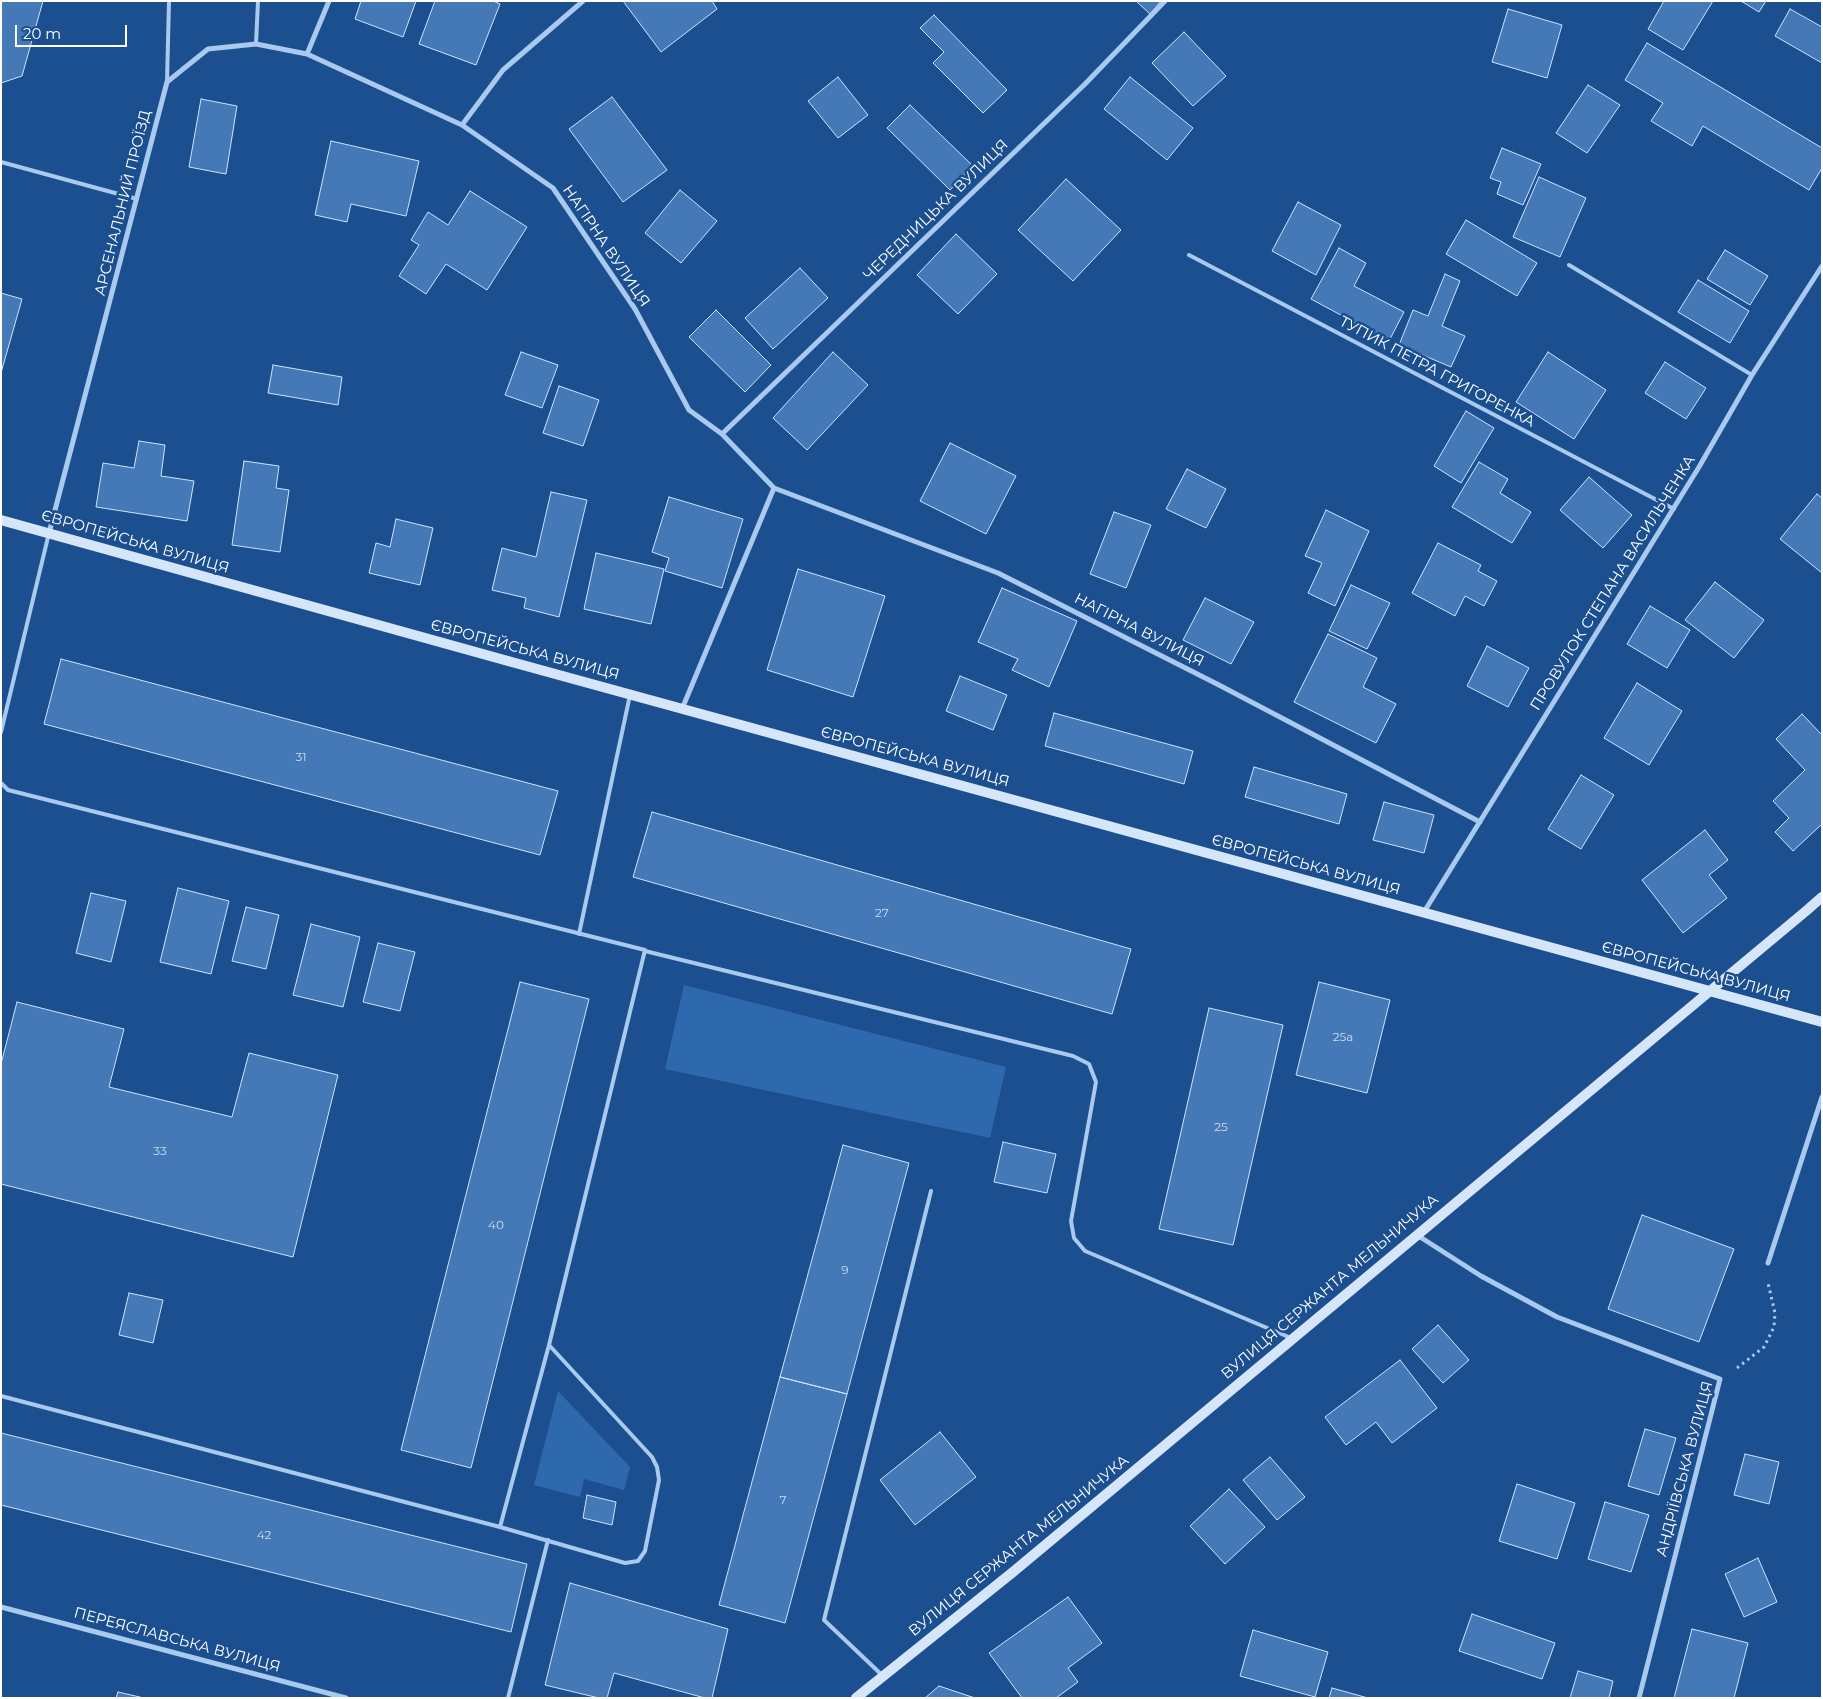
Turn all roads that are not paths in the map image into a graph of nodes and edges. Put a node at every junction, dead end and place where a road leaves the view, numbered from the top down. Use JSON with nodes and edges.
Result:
{"nodes":[{"id":1,"x":169,"y":1,"type":"edge"},
{"id":2,"x":258,"y":1,"type":"edge"},
{"id":3,"x":329,"y":1,"type":"edge"},
{"id":4,"x":583,"y":1,"type":"edge"},
{"id":5,"x":1165,"y":1,"type":"edge"},
{"id":6,"x":256,"y":44,"type":"junction"},
{"id":7,"x":307,"y":54,"type":"junction"},
{"id":8,"x":167,"y":82,"type":"junction"},
{"id":9,"x":462,"y":125,"type":"junction"},
{"id":10,"x":1,"y":162,"type":"edge"},
{"id":11,"x":137,"y":198,"type":"junction"},
{"id":12,"x":1189,"y":255,"type":"dead end"},
{"id":13,"x":1569,"y":264,"type":"dead end"},
{"id":14,"x":1822,"y":266,"type":"edge"},
{"id":15,"x":1752,"y":375,"type":"junction"},
{"id":16,"x":722,"y":434,"type":"junction"},
{"id":17,"x":774,"y":488,"type":"junction"},
{"id":18,"x":1674,"y":509,"type":"junction"},
{"id":19,"x":1,"y":520,"type":"edge"},
{"id":20,"x":49,"y":534,"type":"junction"},
{"id":21,"x":630,"y":695,"type":"junction"},
{"id":22,"x":682,"y":709,"type":"junction"},
{"id":23,"x":1,"y":732,"type":"edge"},
{"id":24,"x":1,"y":783,"type":"edge"},
{"id":25,"x":1480,"y":822,"type":"junction"},
{"id":26,"x":1822,"y":897,"type":"edge"},
{"id":27,"x":1423,"y":913,"type":"junction"},
{"id":28,"x":579,"y":934,"type":"junction"},
{"id":29,"x":645,"y":951,"type":"junction"},
{"id":30,"x":1710,"y":991,"type":"junction"},
{"id":31,"x":1822,"y":1022,"type":"edge"},
{"id":32,"x":1822,"y":1097,"type":"edge"},
{"id":33,"x":931,"y":1191,"type":"dead end"},
{"id":34,"x":1417,"y":1234,"type":"junction"},
{"id":35,"x":1768,"y":1263,"type":"road end"},
{"id":36,"x":1293,"y":1338,"type":"junction"},
{"id":37,"x":549,"y":1345,"type":"junction"},
{"id":38,"x":1,"y":1396,"type":"edge"},
{"id":39,"x":500,"y":1527,"type":"junction"},
{"id":40,"x":548,"y":1540,"type":"junction"},
{"id":41,"x":1,"y":1607,"type":"edge"},
{"id":42,"x":883,"y":1676,"type":"junction"},
{"id":43,"x":346,"y":1698,"type":"edge"},
{"id":44,"x":508,"y":1698,"type":"edge"},
{"id":45,"x":856,"y":1698,"type":"edge"},
{"id":46,"x":1639,"y":1698,"type":"edge"}],
"edges":[{"from":1,"to":8,"type":"lane"},
{"from":2,"to":6,"type":"lane"},
{"from":3,"to":7,"type":"street"},
{"from":4,"to":9,"type":"street"},
{"from":5,"to":16,"type":"street","name":"ЧЕРЕДНИЦЬКА ВУЛИЦЯ"},
{"from":6,"to":7,"type":"street"},
{"from":6,"to":8,"type":"street"},
{"from":7,"to":9,"type":"street","name":"НАГІРНА ВУЛИЦЯ"},
{"from":8,"to":11,"type":"street","name":"АРСЕНАЛЬНИЙ ПРОЇЗД"},
{"from":9,"to":16,"type":"street","name":"НАГІРНА ВУЛИЦЯ"},
{"from":10,"to":11,"type":"lane"},
{"from":11,"to":20,"type":"street","name":"АРСЕНАЛЬНИЙ ПРОЇЗД"},
{"from":12,"to":18,"type":"lane","name":"ТУПИК ПЕТРА ГРИГОРЕНКА"},
{"from":13,"to":15,"type":"lane"},
{"from":14,"to":15,"type":"street","name":"ПРОВУЛОК СТЕПАНА ВАСИЛЬЧЕНКА"},
{"from":15,"to":18,"type":"street","name":"ПРОВУЛОК СТЕПАНА ВАСИЛЬЧЕНКА"},
{"from":16,"to":17,"type":"street","name":"НАГІРНА ВУЛИЦЯ"},
{"from":17,"to":22,"type":"street"},
{"from":17,"to":25,"type":"street","name":"НАГІРНА ВУЛИЦЯ"},
{"from":18,"to":25,"type":"street","name":"ПРОВУЛОК СТЕПАНА ВАСИЛЬЧЕНКА"},
{"from":19,"to":20,"type":"street","name":"ЄВРОПЕЙСЬКА ВУЛИЦЯ"},
{"from":20,"to":21,"type":"street","name":"ЄВРОПЕЙСЬКА ВУЛИЦЯ"},
{"from":20,"to":23,"type":"lane"},
{"from":21,"to":22,"type":"street","name":"ЄВРОПЕЙСЬКА ВУЛИЦЯ"},
{"from":21,"to":28,"type":"lane"},
{"from":22,"to":27,"type":"street","name":"ЄВРОПЕЙСЬКА ВУЛИЦЯ"},
{"from":24,"to":28,"type":"lane"},
{"from":25,"to":27,"type":"street","name":"ПРОВУЛОК СТЕПАНА ВАСИЛЬЧЕНКА"},
{"from":26,"to":30,"type":"street","name":"ВУЛИЦЯ СЕРЖАНТА МЕЛЬНИЧУКА"},
{"from":27,"to":30,"type":"street","name":"ЄВРОПЕЙСЬКА ВУЛИЦЯ"},
{"from":28,"to":29,"type":"lane"},
{"from":29,"to":36,"type":"lane"},
{"from":29,"to":37,"type":"lane"},
{"from":30,"to":31,"type":"street","name":"ЄВРОПЕЙСЬКА ВУЛИЦЯ"},
{"from":30,"to":34,"type":"street","name":"ВУЛИЦЯ СЕРЖАНТА МЕЛЬНИЧУКА"},
{"from":32,"to":35,"type":"street"},
{"from":33,"to":42,"type":"lane"},
{"from":34,"to":36,"type":"street","name":"ВУЛИЦЯ СЕРЖАНТА МЕЛЬНИЧУКА"},
{"from":34,"to":46,"type":"street","name":"АНДРІЇВСЬКА ВУЛИЦЯ"},
{"from":36,"to":42,"type":"street","name":"ВУЛИЦЯ СЕРЖАНТА МЕЛЬНИЧУКА"},
{"from":37,"to":39,"type":"lane"},
{"from":37,"to":40,"type":"lane"},
{"from":38,"to":39,"type":"lane"},
{"from":39,"to":40,"type":"lane"},
{"from":40,"to":44,"type":"lane"},
{"from":41,"to":43,"type":"street","name":"ПЕРЕЯСЛАВСЬКА ВУЛИЦЯ"},
{"from":42,"to":45,"type":"street","name":"ВУЛИЦЯ СЕРЖАНТА МЕЛЬНИЧУКА"}]}
